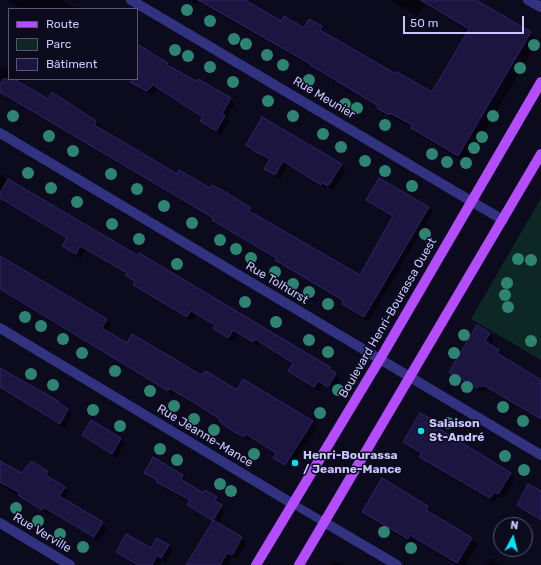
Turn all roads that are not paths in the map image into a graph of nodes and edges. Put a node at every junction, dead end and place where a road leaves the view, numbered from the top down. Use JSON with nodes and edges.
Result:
{"nodes":[{"id":1,"x":131,"y":0,"type":"edge"},
{"id":2,"x":528,"y":0,"type":"edge"},
{"id":3,"x":541,"y":7,"type":"edge"},
{"id":4,"x":541,"y":82,"type":"edge"},
{"id":5,"x":0,"y":133,"type":"edge"},
{"id":6,"x":541,"y":154,"type":"edge"},
{"id":7,"x":471,"y":202,"type":"junction"},
{"id":8,"x":503,"y":220,"type":"junction"},
{"id":9,"x":0,"y":328,"type":"edge"},
{"id":10,"x":380,"y":359,"type":"junction"},
{"id":11,"x":410,"y":376,"type":"junction"},
{"id":12,"x":541,"y":455,"type":"edge"},
{"id":13,"x":293,"y":504,"type":"junction"},
{"id":14,"x":324,"y":522,"type":"junction"},
{"id":15,"x":0,"y":523,"type":"edge"},
{"id":16,"x":70,"y":565,"type":"edge"},
{"id":17,"x":256,"y":565,"type":"edge"},
{"id":18,"x":299,"y":565,"type":"edge"},
{"id":19,"x":396,"y":565,"type":"edge"}],
"edges":[{"from":1,"to":7,"type":"street","name":"Rue Meunier"},
{"from":2,"to":3,"type":"street"},
{"from":4,"to":7,"type":"main road","name":"Boulevard Henri-Bourassa Ouest"},
{"from":5,"to":10,"type":"street","name":"Rue Tolhurst"},
{"from":6,"to":8,"type":"main road"},
{"from":7,"to":8,"type":"street","name":"Rue Meunier"},
{"from":7,"to":10,"type":"main road","name":"Boulevard Henri-Bourassa Ouest"},
{"from":8,"to":11,"type":"main road"},
{"from":9,"to":13,"type":"street","name":"Rue Jeanne-Mance"},
{"from":10,"to":11,"type":"street","name":"Rue Tolhurst"},
{"from":10,"to":13,"type":"main road","name":"Boulevard Henri-Bourassa Ouest"},
{"from":11,"to":12,"type":"street","name":"Rue Tolhurst"},
{"from":11,"to":14,"type":"main road"},
{"from":13,"to":14,"type":"lane","name":"Rue Jeanne-Mance"},
{"from":13,"to":17,"type":"main road","name":"Boulevard Henri-Bourassa Ouest"},
{"from":14,"to":18,"type":"main road"},
{"from":14,"to":19,"type":"street","name":"Rue Jeanne-Mance"},
{"from":15,"to":16,"type":"street","name":"Rue Verville"}]}
